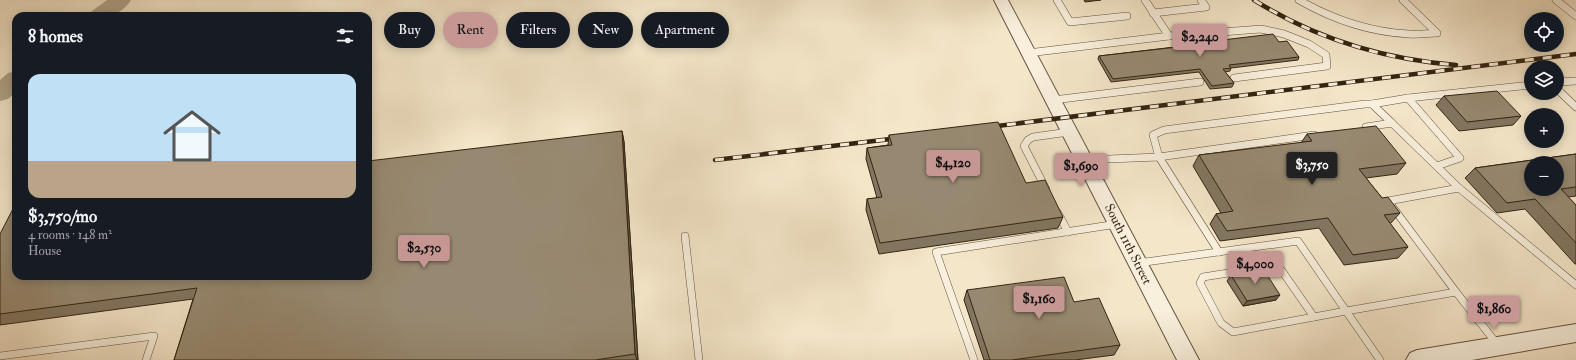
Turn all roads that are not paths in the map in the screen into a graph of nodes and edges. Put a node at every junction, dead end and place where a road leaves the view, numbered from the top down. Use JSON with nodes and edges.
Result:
{"nodes":[{"id":1,"x":1001,"y":0,"type":"edge"},
{"id":2,"x":1057,"y":0,"type":"edge"},
{"id":3,"x":1145,"y":0,"type":"edge"},
{"id":4,"x":1201,"y":0,"type":"edge"},
{"id":5,"x":1299,"y":0,"type":"edge"},
{"id":6,"x":1403,"y":0,"type":"edge"},
{"id":7,"x":1556,"y":0,"type":"edge"},
{"id":8,"x":1154,"y":13,"type":"junction"},
{"id":9,"x":1127,"y":16,"type":"dead end"},
{"id":10,"x":1576,"y":16,"type":"edge"},
{"id":11,"x":1169,"y":36,"type":"junction"},
{"id":12,"x":1028,"y":53,"type":"junction"},
{"id":13,"x":1234,"y":78,"type":"dead end"},
{"id":14,"x":1576,"y":80,"type":"edge"},
{"id":15,"x":1564,"y":81,"type":"edge"},
{"id":16,"x":1200,"y":82,"type":"dead end"},
{"id":17,"x":1524,"y":86,"type":"edge"},
{"id":18,"x":1564,"y":96,"type":"edge"},
{"id":19,"x":1408,"y":98,"type":"junction"},
{"id":20,"x":1053,"y":100,"type":"junction"},
{"id":21,"x":1372,"y":104,"type":"junction"},
{"id":22,"x":1576,"y":107,"type":"edge"},
{"id":23,"x":1392,"y":123,"type":"junction"},
{"id":24,"x":1362,"y":128,"type":"edge"},
{"id":25,"x":1069,"y":132,"type":"junction"},
{"id":26,"x":1323,"y":134,"type":"edge"},
{"id":27,"x":1159,"y":157,"type":"junction"},
{"id":28,"x":1084,"y":160,"type":"junction"},
{"id":29,"x":1437,"y":166,"type":"junction"},
{"id":30,"x":1459,"y":188,"type":"junction"},
{"id":31,"x":1118,"y":224,"type":"junction"},
{"id":32,"x":1068,"y":232,"type":"junction"},
{"id":33,"x":685,"y":236,"type":"dead end"},
{"id":34,"x":1219,"y":252,"type":"junction"},
{"id":35,"x":1138,"y":263,"type":"junction"},
{"id":36,"x":1576,"y":285,"type":"edge"},
{"id":37,"x":1456,"y":292,"type":"junction"},
{"id":38,"x":1346,"y":310,"type":"junction"},
{"id":39,"x":1314,"y":317,"type":"junction"},
{"id":40,"x":1576,"y":333,"type":"edge"},
{"id":41,"x":1499,"y":346,"type":"junction"},
{"id":42,"x":0,"y":356,"type":"edge"},
{"id":43,"x":146,"y":360,"type":"edge"},
{"id":44,"x":699,"y":360,"type":"edge"},
{"id":45,"x":974,"y":360,"type":"edge"},
{"id":46,"x":1188,"y":360,"type":"edge"},
{"id":47,"x":1380,"y":360,"type":"edge"},
{"id":48,"x":1417,"y":360,"type":"edge"}],
"edges":[{"from":1,"to":12,"type":"street","name":"South 11th Street"},
{"from":2,"to":9,"type":"lane"},
{"from":3,"to":8,"type":"lane"},
{"from":4,"to":8,"type":"lane"},
{"from":5,"to":6,"type":"lane"},
{"from":7,"to":10,"type":"lane"},
{"from":8,"to":11,"type":"lane"},
{"from":11,"to":12,"type":"lane"},
{"from":11,"to":13,"type":"lane"},
{"from":12,"to":20,"type":"street","name":"South 11th Street"},
{"from":14,"to":15,"type":"lane"},
{"from":16,"to":20,"type":"lane"},
{"from":17,"to":19,"type":"lane"},
{"from":18,"to":22,"type":"lane"},
{"from":19,"to":21,"type":"lane"},
{"from":19,"to":29,"type":"lane"},
{"from":20,"to":25,"type":"street","name":"South 11th Street"},
{"from":21,"to":23,"type":"lane"},
{"from":21,"to":27,"type":"lane"},
{"from":23,"to":24,"type":"lane"},
{"from":23,"to":29,"type":"lane"},
{"from":25,"to":28,"type":"street","name":"South 11th Street"},
{"from":25,"to":32,"type":"lane"},
{"from":26,"to":27,"type":"lane"},
{"from":27,"to":28,"type":"lane"},
{"from":27,"to":34,"type":"lane"},
{"from":28,"to":31,"type":"street","name":"South 11th Street"},
{"from":29,"to":30,"type":"lane"},
{"from":30,"to":36,"type":"lane"},
{"from":30,"to":37,"type":"lane"},
{"from":31,"to":32,"type":"lane"},
{"from":31,"to":35,"type":"street","name":"South 11th Street"},
{"from":32,"to":45,"type":"lane"},
{"from":33,"to":44,"type":"lane"},
{"from":34,"to":35,"type":"lane"},
{"from":34,"to":38,"type":"lane"},
{"from":35,"to":46,"type":"street","name":"South 11th Street"},
{"from":37,"to":38,"type":"lane"},
{"from":37,"to":41,"type":"lane"},
{"from":38,"to":39,"type":"lane"},
{"from":38,"to":47,"type":"lane"},
{"from":39,"to":39,"type":"lane"},
{"from":40,"to":41,"type":"street"},
{"from":41,"to":48,"type":"street"},
{"from":42,"to":43,"type":"lane"}]}
